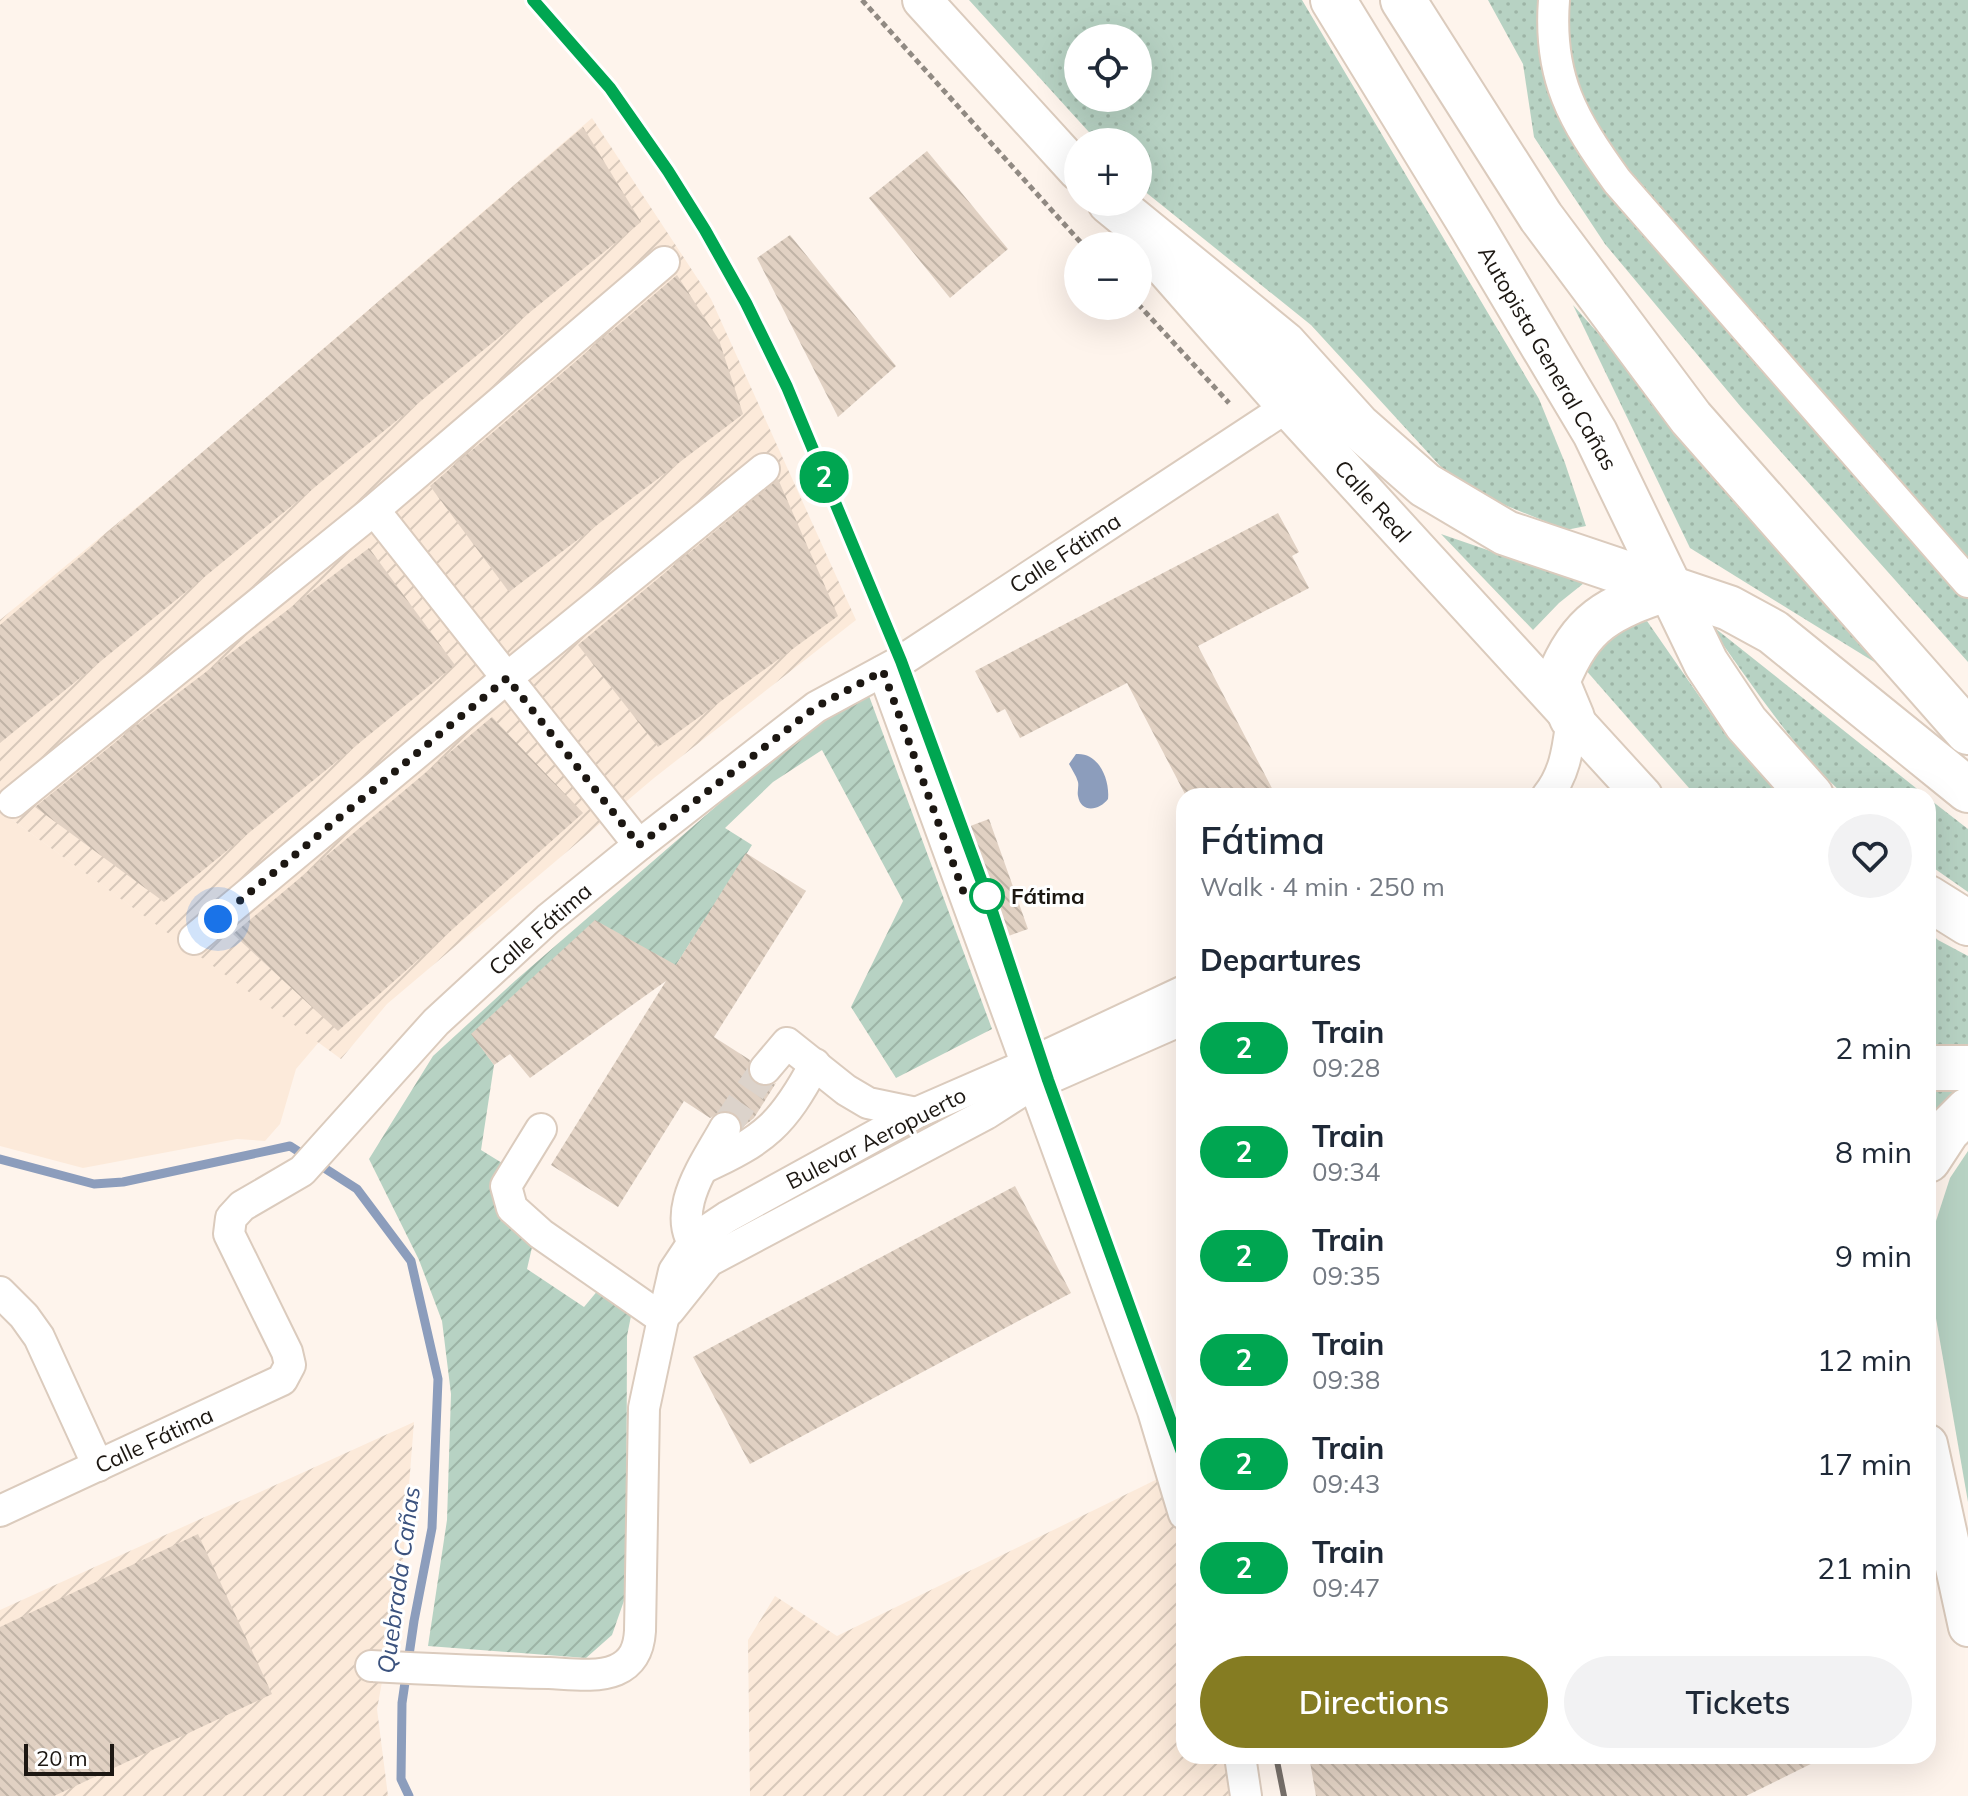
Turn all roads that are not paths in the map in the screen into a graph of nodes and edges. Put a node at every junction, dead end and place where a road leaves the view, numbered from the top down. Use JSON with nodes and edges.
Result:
{"nodes":[{"id":1,"x":922,"y":0,"type":"edge"},
{"id":2,"x":1333,"y":0,"type":"edge"},
{"id":3,"x":1403,"y":0,"type":"edge"},
{"id":4,"x":1554,"y":0,"type":"edge"},
{"id":5,"x":1064,"y":156,"type":"edge"},
{"id":6,"x":1120,"y":216,"type":"edge"},
{"id":7,"x":1125,"y":216,"type":"edge"},
{"id":8,"x":664,"y":262,"type":"dead end"},
{"id":9,"x":1287,"y":407,"type":"junction"},
{"id":10,"x":764,"y":469,"type":"dead end"},
{"id":11,"x":374,"y":510,"type":"junction"},
{"id":12,"x":1968,"y":582,"type":"edge"},
{"id":13,"x":1668,"y":588,"type":"junction"},
{"id":14,"x":883,"y":671,"type":"junction"},
{"id":15,"x":507,"y":678,"type":"junction"},
{"id":16,"x":1572,"y":718,"type":"junction"},
{"id":17,"x":1968,"y":732,"type":"edge"},
{"id":18,"x":1552,"y":788,"type":"edge"},
{"id":19,"x":1636,"y":788,"type":"edge"},
{"id":20,"x":1804,"y":788,"type":"edge"},
{"id":21,"x":1968,"y":790,"type":"edge"},
{"id":22,"x":13,"y":802,"type":"dead end"},
{"id":23,"x":639,"y":845,"type":"junction"},
{"id":24,"x":1936,"y":903,"type":"edge"},
{"id":25,"x":1968,"y":923,"type":"edge"},
{"id":26,"x":194,"y":939,"type":"dead end"},
{"id":27,"x":1176,"y":995,"type":"edge"},
{"id":28,"x":1176,"y":1022,"type":"edge"},
{"id":29,"x":815,"y":1064,"type":"junction"},
{"id":30,"x":1936,"y":1068,"type":"edge"},
{"id":31,"x":1968,"y":1068,"type":"edge"},
{"id":32,"x":765,"y":1069,"type":"tunnel mouth"},
{"id":33,"x":1030,"y":1075,"type":"junction"},
{"id":34,"x":1968,"y":1110,"type":"edge"},
{"id":35,"x":916,"y":1113,"type":"junction"},
{"id":36,"x":725,"y":1128,"type":"tunnel mouth"},
{"id":37,"x":541,"y":1129,"type":"dead end"},
{"id":38,"x":1936,"y":1148,"type":"edge"},
{"id":39,"x":703,"y":1168,"type":"junction"},
{"id":40,"x":700,"y":1252,"type":"junction"},
{"id":41,"x":0,"y":1292,"type":"edge"},
{"id":42,"x":663,"y":1319,"type":"junction"},
{"id":43,"x":12,"y":1323,"type":"edge"},
{"id":44,"x":98,"y":1466,"type":"junction"},
{"id":45,"x":1936,"y":1481,"type":"edge"},
{"id":46,"x":1176,"y":1487,"type":"edge"},
{"id":47,"x":0,"y":1511,"type":"edge"},
{"id":48,"x":1968,"y":1627,"type":"edge"},
{"id":49,"x":371,"y":1666,"type":"dead end"},
{"id":50,"x":1241,"y":1764,"type":"edge"},
{"id":51,"x":1246,"y":1796,"type":"edge"}],
"edges":[{"from":1,"to":5,"type":"main road"},
{"from":2,"to":13,"type":"highway","name":"Autopista General Cañas"},
{"from":3,"to":17,"type":"highway"},
{"from":4,"to":12,"type":"street"},
{"from":6,"to":9,"type":"main road","name":"Calle Real"},
{"from":7,"to":13,"type":"highway"},
{"from":8,"to":11,"type":"street"},
{"from":9,"to":14,"type":"street","name":"Calle Fátima"},
{"from":9,"to":16,"type":"main road","name":"Calle Real"},
{"from":10,"to":15,"type":"street"},
{"from":11,"to":15,"type":"street"},
{"from":11,"to":22,"type":"street"},
{"from":13,"to":16,"type":"highway"},
{"from":13,"to":20,"type":"highway","name":"Autopista General Cañas"},
{"from":13,"to":21,"type":"highway"},
{"from":14,"to":23,"type":"street","name":"Calle Fátima"},
{"from":14,"to":33,"type":"street"},
{"from":15,"to":23,"type":"street"},
{"from":15,"to":26,"type":"street"},
{"from":16,"to":18,"type":"street"},
{"from":16,"to":19,"type":"main road","name":"Calle Real"},
{"from":23,"to":44,"type":"street","name":"Calle Fátima"},
{"from":24,"to":25,"type":"highway"},
{"from":27,"to":33,"type":"street","name":"Bulevar Aeropuerto"},
{"from":28,"to":33,"type":"street","name":"Bulevar Aeropuerto"},
{"from":29,"to":32,"type":"street"},
{"from":29,"to":35,"type":"street"},
{"from":29,"to":39,"type":"street"},
{"from":30,"to":31,"type":"highway"},
{"from":33,"to":35,"type":"street","name":"Bulevar Aeropuerto"},
{"from":33,"to":40,"type":"street","name":"Bulevar Aeropuerto"},
{"from":33,"to":46,"type":"street"},
{"from":34,"to":38,"type":"highway"},
{"from":35,"to":40,"type":"street","name":"Bulevar Aeropuerto"},
{"from":36,"to":39,"type":"street"},
{"from":37,"to":42,"type":"street"},
{"from":39,"to":40,"type":"street"},
{"from":40,"to":42,"type":"street","name":"Bulevar Aeropuerto"},
{"from":41,"to":43,"type":"street"},
{"from":42,"to":49,"type":"street","name":"Bulevar Aeropuerto"},
{"from":43,"to":44,"type":"street"},
{"from":44,"to":47,"type":"street","name":"Calle Fátima"},
{"from":45,"to":48,"type":"main road"},
{"from":50,"to":51,"type":"street"}]}
